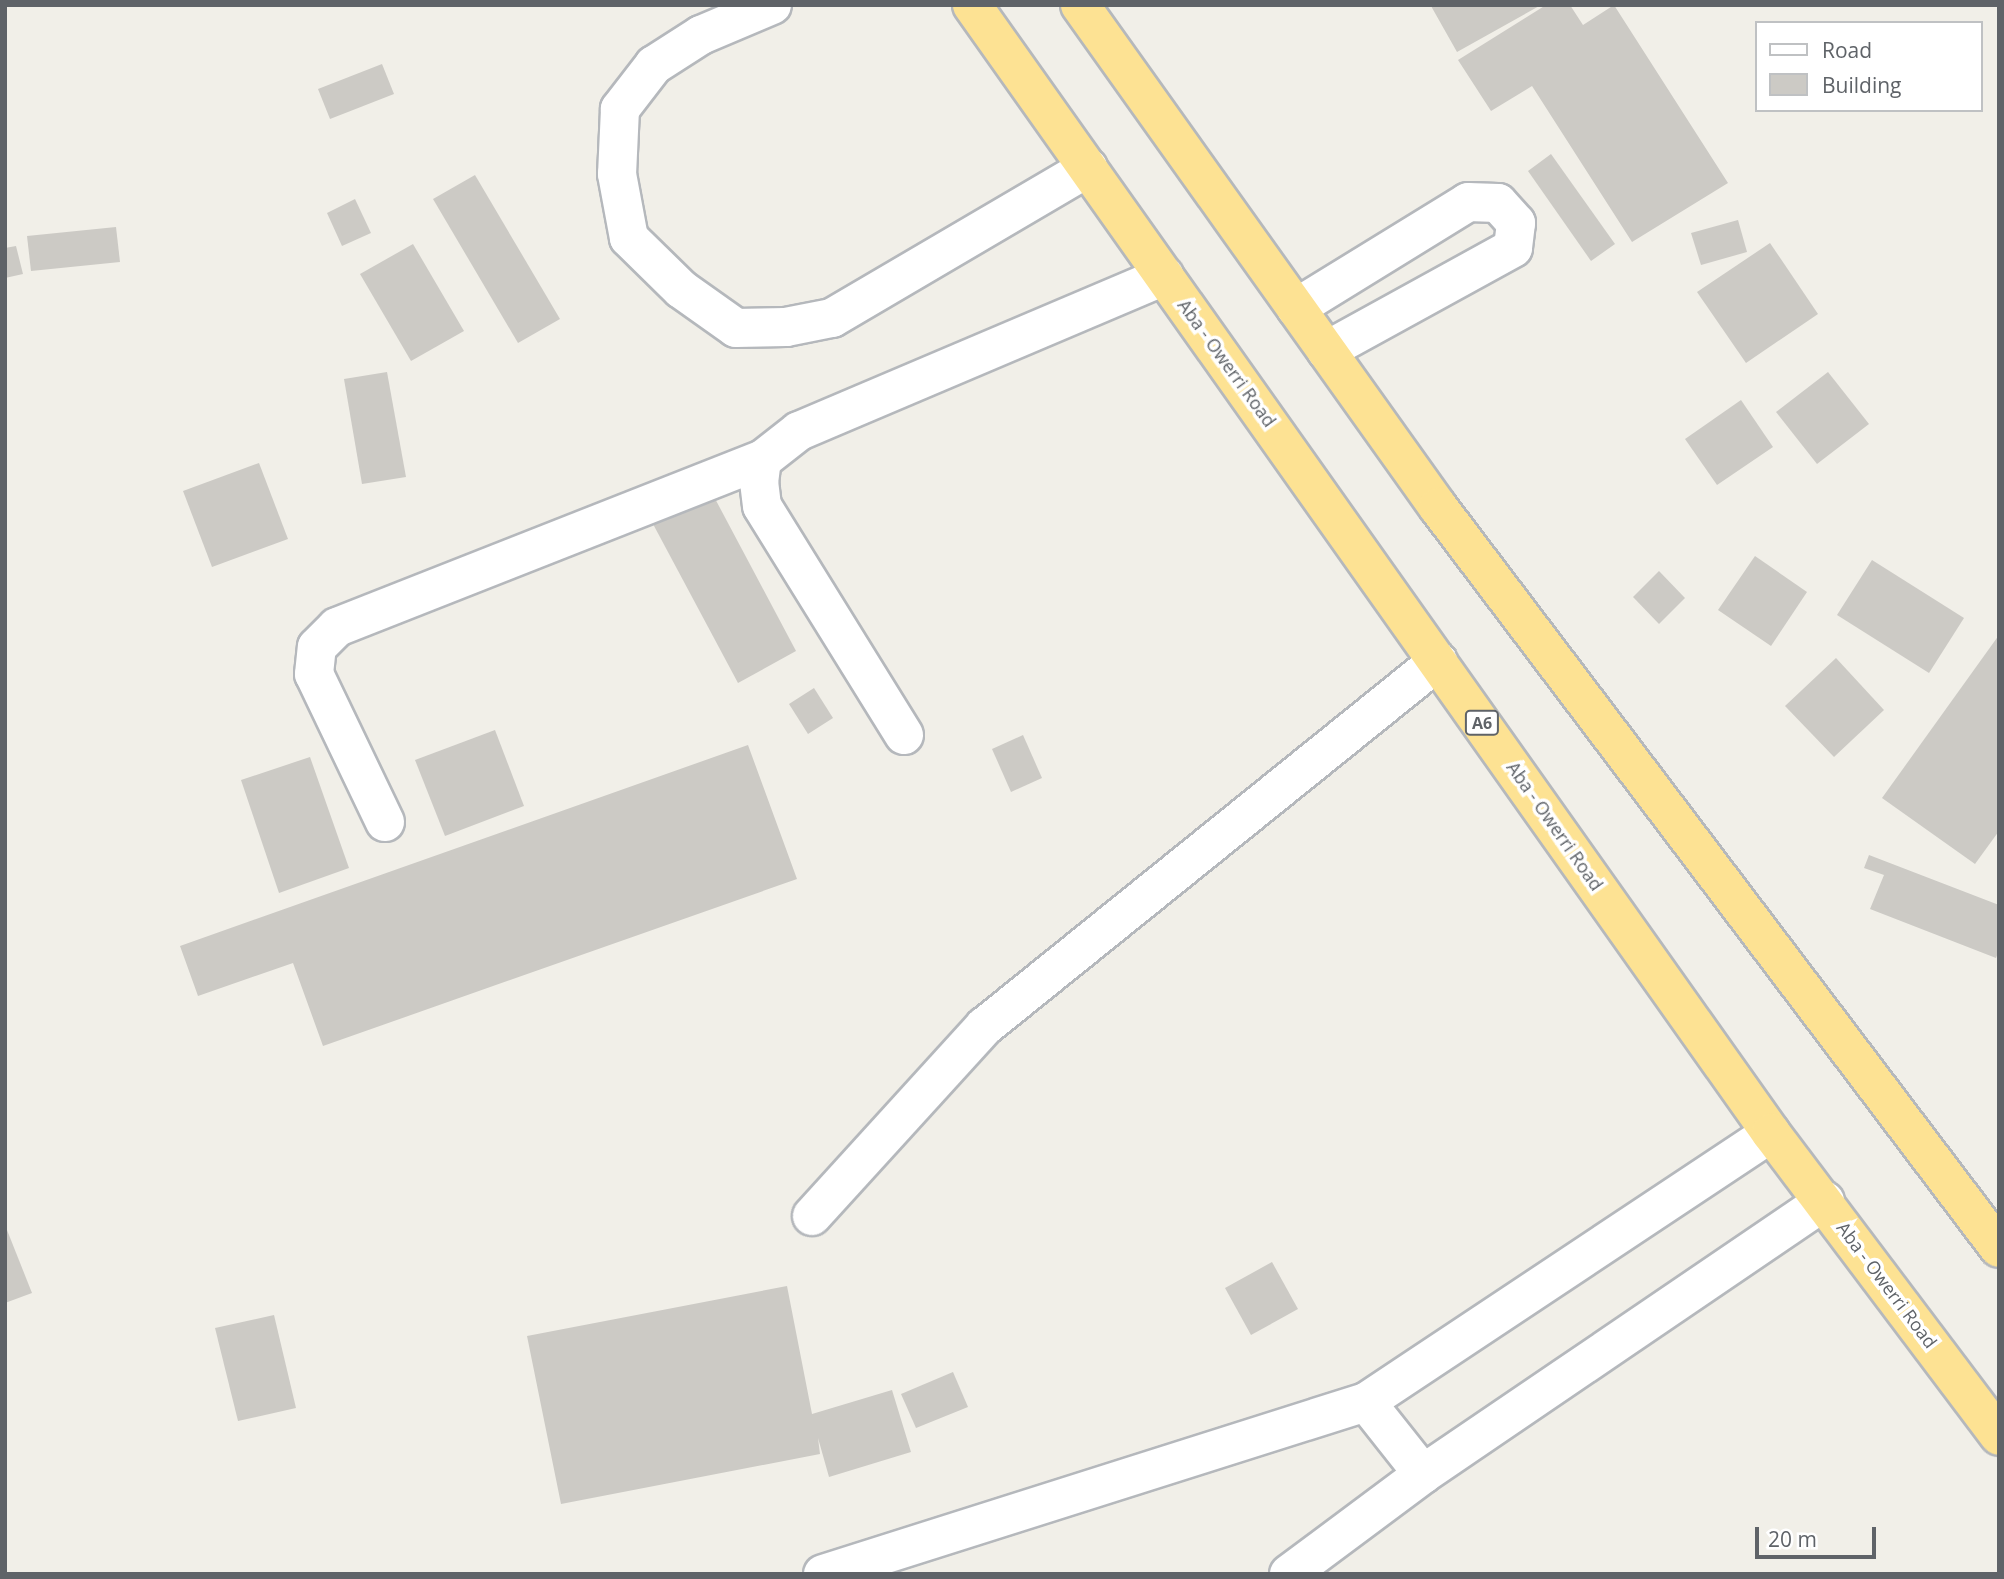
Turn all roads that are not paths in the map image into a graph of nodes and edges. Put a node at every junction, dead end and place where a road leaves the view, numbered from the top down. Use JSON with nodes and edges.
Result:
{"nodes":[{"id":1,"x":772,"y":5,"type":"edge"},
{"id":2,"x":972,"y":5,"type":"edge"},
{"id":3,"x":1080,"y":5,"type":"edge"},
{"id":4,"x":1088,"y":168,"type":"junction"},
{"id":5,"x":1165,"y":276,"type":"junction"},
{"id":6,"x":1296,"y":308,"type":"junction"},
{"id":7,"x":1326,"y":351,"type":"junction"},
{"id":8,"x":762,"y":460,"type":"junction"},
{"id":9,"x":1438,"y":661,"type":"junction"},
{"id":10,"x":904,"y":735,"type":"dead end"},
{"id":11,"x":385,"y":822,"type":"dead end"},
{"id":12,"x":1771,"y":1133,"type":"junction"},
{"id":13,"x":1825,"y":1201,"type":"junction"},
{"id":14,"x":812,"y":1216,"type":"dead end"},
{"id":15,"x":1999,"y":1248,"type":"edge"},
{"id":16,"x":1366,"y":1402,"type":"junction"},
{"id":17,"x":1999,"y":1436,"type":"edge"},
{"id":18,"x":1423,"y":1474,"type":"junction"},
{"id":19,"x":823,"y":1574,"type":"edge"},
{"id":20,"x":1289,"y":1574,"type":"edge"}],
"edges":[{"from":1,"to":4,"type":"lane"},
{"from":2,"to":4,"type":"highway","name":"Aba - Owerri Road","number":"A6"},
{"from":3,"to":6,"type":"highway"},
{"from":4,"to":5,"type":"highway","name":"Aba - Owerri Road","number":"A6"},
{"from":5,"to":8,"type":"lane"},
{"from":5,"to":9,"type":"highway","name":"Aba - Owerri Road","number":"A6"},
{"from":6,"to":7,"type":"highway"},
{"from":6,"to":7,"type":"lane"},
{"from":7,"to":15,"type":"highway"},
{"from":8,"to":10,"type":"lane"},
{"from":8,"to":11,"type":"lane"},
{"from":9,"to":12,"type":"highway","name":"Aba - Owerri Road","number":"A6"},
{"from":9,"to":14,"type":"lane"},
{"from":12,"to":13,"type":"highway","name":"Aba - Owerri Road","number":"A6"},
{"from":12,"to":16,"type":"lane"},
{"from":13,"to":17,"type":"highway","name":"Aba - Owerri Road","number":"A6"},
{"from":13,"to":18,"type":"lane"},
{"from":16,"to":18,"type":"lane"},
{"from":16,"to":19,"type":"lane"},
{"from":18,"to":20,"type":"lane"}]}
